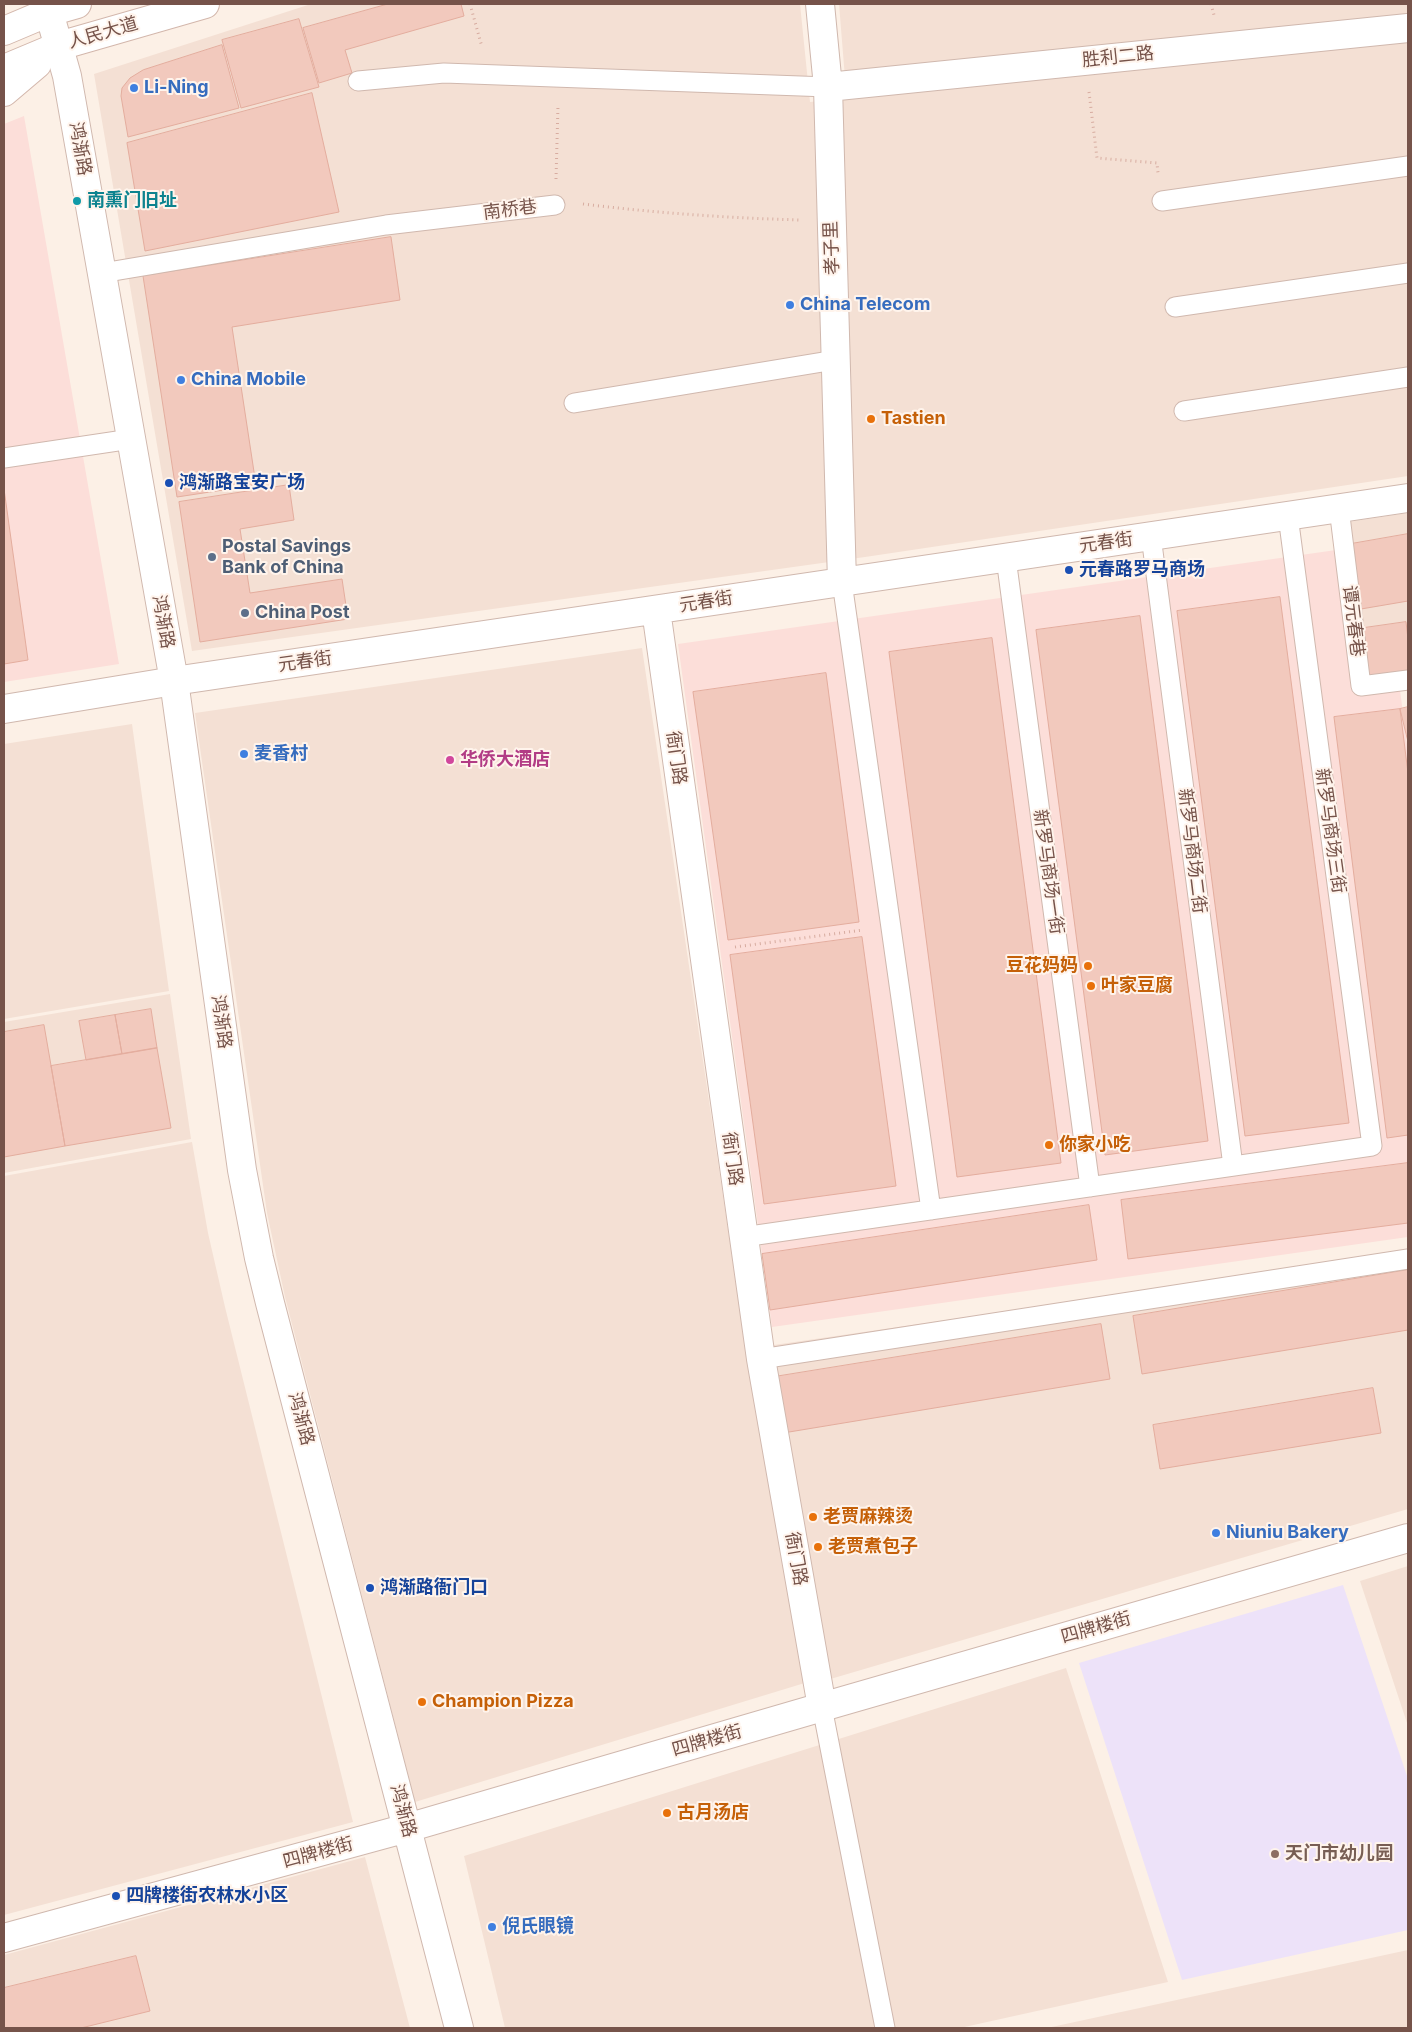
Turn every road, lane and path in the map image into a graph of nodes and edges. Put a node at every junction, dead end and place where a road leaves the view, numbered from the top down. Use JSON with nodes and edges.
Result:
{"nodes":[{"id":1,"x":77,"y":4,"type":"edge"},
{"id":2,"x":205,"y":4,"type":"edge"},
{"id":3,"x":470,"y":4,"type":"edge"},
{"id":4,"x":820,"y":4,"type":"edge"},
{"id":5,"x":47,"y":8,"type":"edge"},
{"id":6,"x":1408,"y":28,"type":"edge"},
{"id":7,"x":4,"y":31,"type":"edge"},
{"id":8,"x":59,"y":46,"type":"junction"},
{"id":9,"x":1085,"y":61,"type":"junction"},
{"id":10,"x":4,"y":69,"type":"edge"},
{"id":11,"x":489,"y":74,"type":"junction"},
{"id":12,"x":559,"y":77,"type":"junction"},
{"id":13,"x":358,"y":81,"type":"dead end"},
{"id":14,"x":828,"y":87,"type":"junction"},
{"id":15,"x":4,"y":92,"type":"edge"},
{"id":16,"x":1408,"y":166,"type":"edge"},
{"id":17,"x":1162,"y":201,"type":"joint"},
{"id":18,"x":555,"y":205,"type":"junction"},
{"id":19,"x":832,"y":220,"type":"junction"},
{"id":20,"x":102,"y":273,"type":"junction"},
{"id":21,"x":1408,"y":273,"type":"edge"},
{"id":22,"x":1175,"y":307,"type":"dead end"},
{"id":23,"x":835,"y":360,"type":"junction"},
{"id":24,"x":1408,"y":377,"type":"edge"},
{"id":25,"x":574,"y":403,"type":"dead end"},
{"id":26,"x":1184,"y":411,"type":"dead end"},
{"id":27,"x":131,"y":438,"type":"junction"},
{"id":28,"x":4,"y":458,"type":"edge"},
{"id":29,"x":1408,"y":498,"type":"edge"},
{"id":30,"x":1339,"y":508,"type":"junction"},
{"id":31,"x":1288,"y":516,"type":"junction"},
{"id":32,"x":1152,"y":536,"type":"junction"},
{"id":33,"x":1006,"y":558,"type":"junction"},
{"id":34,"x":842,"y":582,"type":"junction"},
{"id":35,"x":656,"y":610,"type":"junction"},
{"id":36,"x":1408,"y":680,"type":"edge"},
{"id":37,"x":174,"y":681,"type":"junction"},
{"id":38,"x":4,"y":709,"type":"edge"},
{"id":39,"x":890,"y":926,"type":"junction"},
{"id":40,"x":703,"y":952,"type":"junction"},
{"id":41,"x":1233,"y":1166,"type":"junction"},
{"id":42,"x":1090,"y":1187,"type":"junction"},
{"id":43,"x":930,"y":1210,"type":"junction"},
{"id":44,"x":743,"y":1237,"type":"junction"},
{"id":45,"x":1408,"y":1259,"type":"edge"},
{"id":46,"x":760,"y":1360,"type":"junction"},
{"id":47,"x":1408,"y":1538,"type":"edge"},
{"id":48,"x":822,"y":1706,"type":"junction"},
{"id":49,"x":407,"y":1828,"type":"junction"},
{"id":50,"x":4,"y":1938,"type":"edge"},
{"id":51,"x":459,"y":2028,"type":"edge"},
{"id":52,"x":885,"y":2028,"type":"edge"}],
"edges":[{"from":1,"to":5,"type":"street","name":"人民大道"},
{"from":2,"to":8,"type":"street","name":"人民大道"},
{"from":3,"to":11,"type":"path"},
{"from":4,"to":14,"type":"street","name":"孝子里"},
{"from":5,"to":7,"type":"street","name":"人民大道"},
{"from":5,"to":8,"type":"street","name":"鸿渐路"},
{"from":6,"to":9,"type":"street","name":"胜利二路"},
{"from":8,"to":10,"type":"street","name":"人民大道"},
{"from":8,"to":15,"type":"street"},
{"from":8,"to":20,"type":"street","name":"鸿渐路"},
{"from":9,"to":14,"type":"street","name":"胜利二路"},
{"from":9,"to":17,"type":"path"},
{"from":11,"to":12,"type":"lane"},
{"from":11,"to":13,"type":"lane"},
{"from":12,"to":14,"type":"lane"},
{"from":12,"to":18,"type":"path","name":"南桥巷"},
{"from":14,"to":19,"type":"street","name":"孝子里"},
{"from":16,"to":17,"type":"lane"},
{"from":18,"to":19,"type":"path"},
{"from":18,"to":20,"type":"lane","name":"南桥巷"},
{"from":19,"to":23,"type":"street","name":"孝子里"},
{"from":20,"to":27,"type":"street","name":"鸿渐路"},
{"from":21,"to":22,"type":"lane"},
{"from":23,"to":25,"type":"lane"},
{"from":23,"to":34,"type":"street","name":"孝子里"},
{"from":24,"to":26,"type":"lane"},
{"from":27,"to":28,"type":"lane"},
{"from":27,"to":37,"type":"street","name":"鸿渐路"},
{"from":29,"to":30,"type":"street","name":"元春街"},
{"from":30,"to":31,"type":"street","name":"元春街"},
{"from":30,"to":36,"type":"lane","name":"谭元春巷"},
{"from":31,"to":32,"type":"street","name":"元春街"},
{"from":31,"to":41,"type":"lane","name":"新罗马商场三街"},
{"from":32,"to":33,"type":"street","name":"元春街"},
{"from":32,"to":41,"type":"lane","name":"新罗马商场二街"},
{"from":33,"to":34,"type":"street","name":"元春街"},
{"from":33,"to":42,"type":"lane","name":"新罗马商场一街"},
{"from":34,"to":35,"type":"street","name":"元春街"},
{"from":34,"to":39,"type":"lane"},
{"from":35,"to":37,"type":"street","name":"元春街"},
{"from":35,"to":40,"type":"street","name":"衙门路"},
{"from":37,"to":38,"type":"street","name":"元春街"},
{"from":37,"to":49,"type":"street","name":"鸿渐路"},
{"from":39,"to":40,"type":"path"},
{"from":39,"to":43,"type":"lane"},
{"from":40,"to":44,"type":"street","name":"衙门路"},
{"from":41,"to":42,"type":"lane"},
{"from":42,"to":43,"type":"lane"},
{"from":43,"to":44,"type":"lane"},
{"from":44,"to":46,"type":"street","name":"衙门路"},
{"from":45,"to":46,"type":"lane"},
{"from":46,"to":48,"type":"street","name":"衙门路"},
{"from":47,"to":48,"type":"street","name":"四牌楼街"},
{"from":48,"to":49,"type":"street","name":"四牌楼街"},
{"from":48,"to":52,"type":"lane"},
{"from":49,"to":50,"type":"street","name":"四牌楼街"},
{"from":49,"to":51,"type":"street","name":"鸿渐路"}]}
